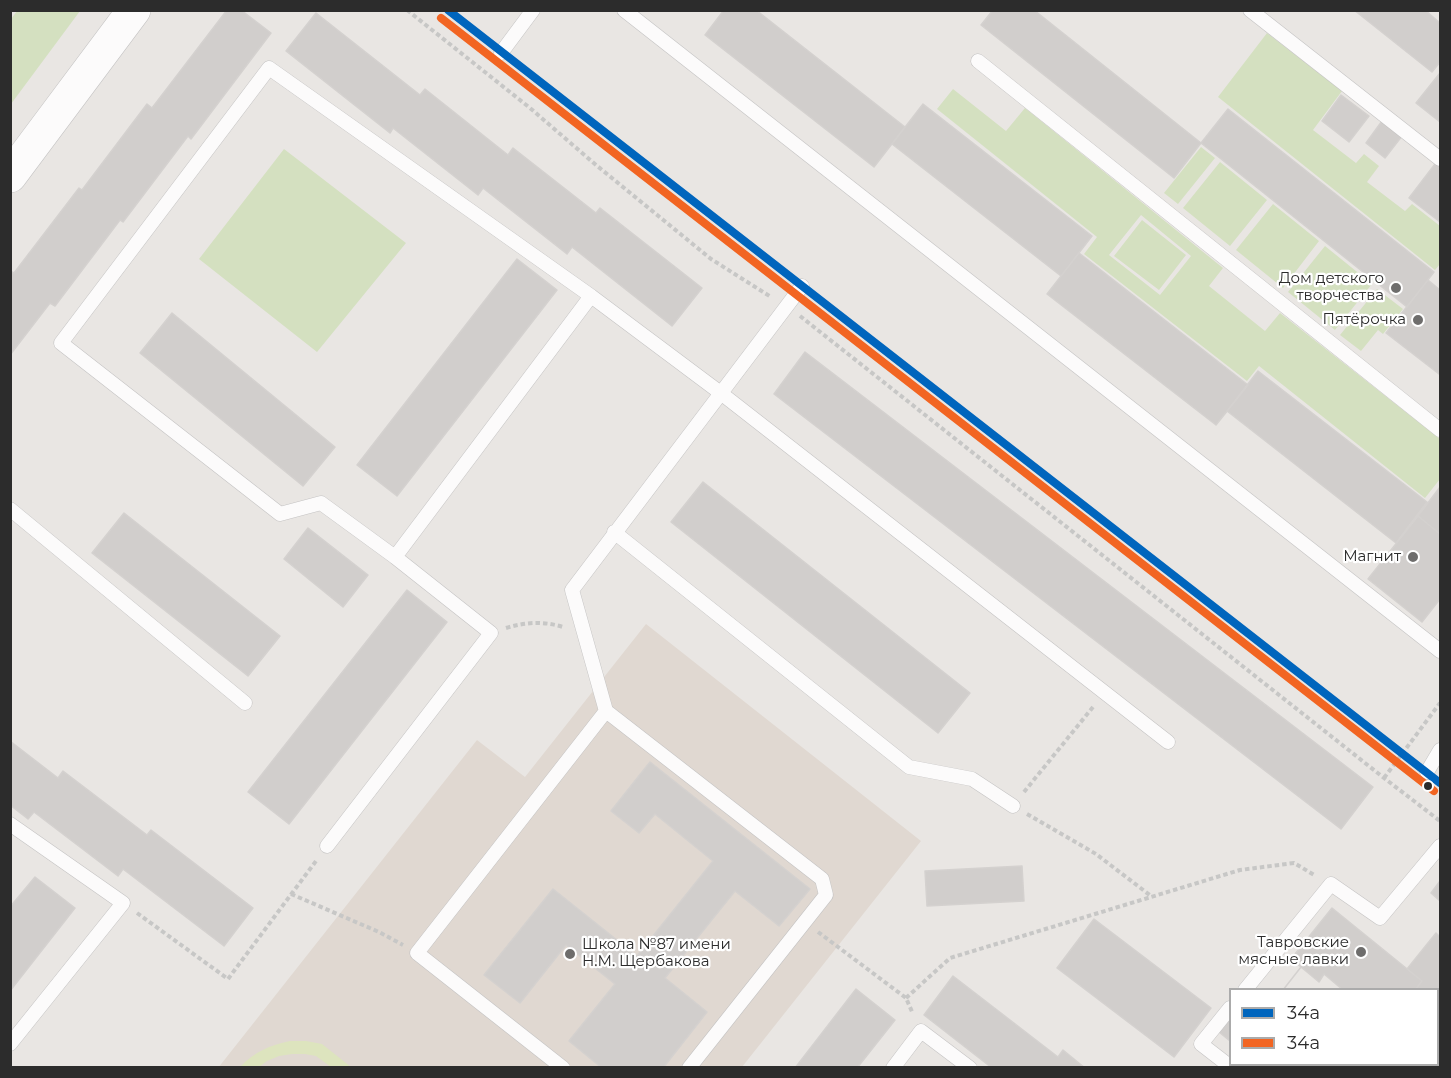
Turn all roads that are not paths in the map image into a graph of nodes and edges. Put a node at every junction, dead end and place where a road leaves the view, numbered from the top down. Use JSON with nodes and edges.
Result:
{"nodes":[{"id":1,"x":134,"y":10,"type":"edge"},
{"id":2,"x":533,"y":10,"type":"edge"},
{"id":3,"x":624,"y":10,"type":"edge"},
{"id":4,"x":1250,"y":10,"type":"edge"},
{"id":5,"x":501,"y":53,"type":"dead end"},
{"id":6,"x":978,"y":61,"type":"dead end"},
{"id":7,"x":1440,"y":159,"type":"edge"},
{"id":8,"x":15,"y":160,"type":"edge"},
{"id":9,"x":802,"y":286,"type":"dead end"},
{"id":10,"x":591,"y":296,"type":"junction"},
{"id":11,"x":722,"y":394,"type":"junction"},
{"id":12,"x":1440,"y":430,"type":"edge"},
{"id":13,"x":10,"y":509,"type":"edge"},
{"id":14,"x":614,"y":532,"type":"junction"},
{"id":15,"x":395,"y":557,"type":"junction"},
{"id":16,"x":1440,"y":651,"type":"edge"},
{"id":17,"x":245,"y":703,"type":"dead end"},
{"id":18,"x":606,"y":711,"type":"junction"},
{"id":19,"x":1167,"y":742,"type":"dead end"},
{"id":20,"x":1440,"y":750,"type":"edge"},
{"id":21,"x":1427,"y":772,"type":"dead end"},
{"id":22,"x":1013,"y":806,"type":"road end"},
{"id":23,"x":10,"y":824,"type":"edge"},
{"id":24,"x":327,"y":846,"type":"road end"},
{"id":25,"x":1440,"y":846,"type":"edge"},
{"id":26,"x":1247,"y":988,"type":"edge"},
{"id":27,"x":1229,"y":1009,"type":"edge"},
{"id":28,"x":10,"y":1044,"type":"edge"},
{"id":29,"x":1229,"y":1066,"type":"edge"},
{"id":30,"x":563,"y":1068,"type":"edge"},
{"id":31,"x":689,"y":1068,"type":"edge"},
{"id":32,"x":893,"y":1068,"type":"edge"},
{"id":33,"x":970,"y":1068,"type":"edge"}],
"edges":[{"from":1,"to":8,"type":"street"},
{"from":2,"to":5,"type":"lane"},
{"from":3,"to":16,"type":"lane"},
{"from":4,"to":7,"type":"lane"},
{"from":6,"to":12,"type":"lane"},
{"from":9,"to":11,"type":"lane"},
{"from":10,"to":11,"type":"lane"},
{"from":10,"to":15,"type":"lane"},
{"from":10,"to":15,"type":"lane"},
{"from":11,"to":14,"type":"lane"},
{"from":11,"to":19,"type":"lane"},
{"from":13,"to":17,"type":"lane"},
{"from":14,"to":18,"type":"lane"},
{"from":14,"to":22,"type":"lane"},
{"from":15,"to":24,"type":"lane"},
{"from":18,"to":30,"type":"lane"},
{"from":18,"to":31,"type":"lane"},
{"from":20,"to":21,"type":"lane"},
{"from":23,"to":28,"type":"lane"},
{"from":25,"to":26,"type":"lane"},
{"from":27,"to":29,"type":"lane"},
{"from":32,"to":33,"type":"lane"}]}
